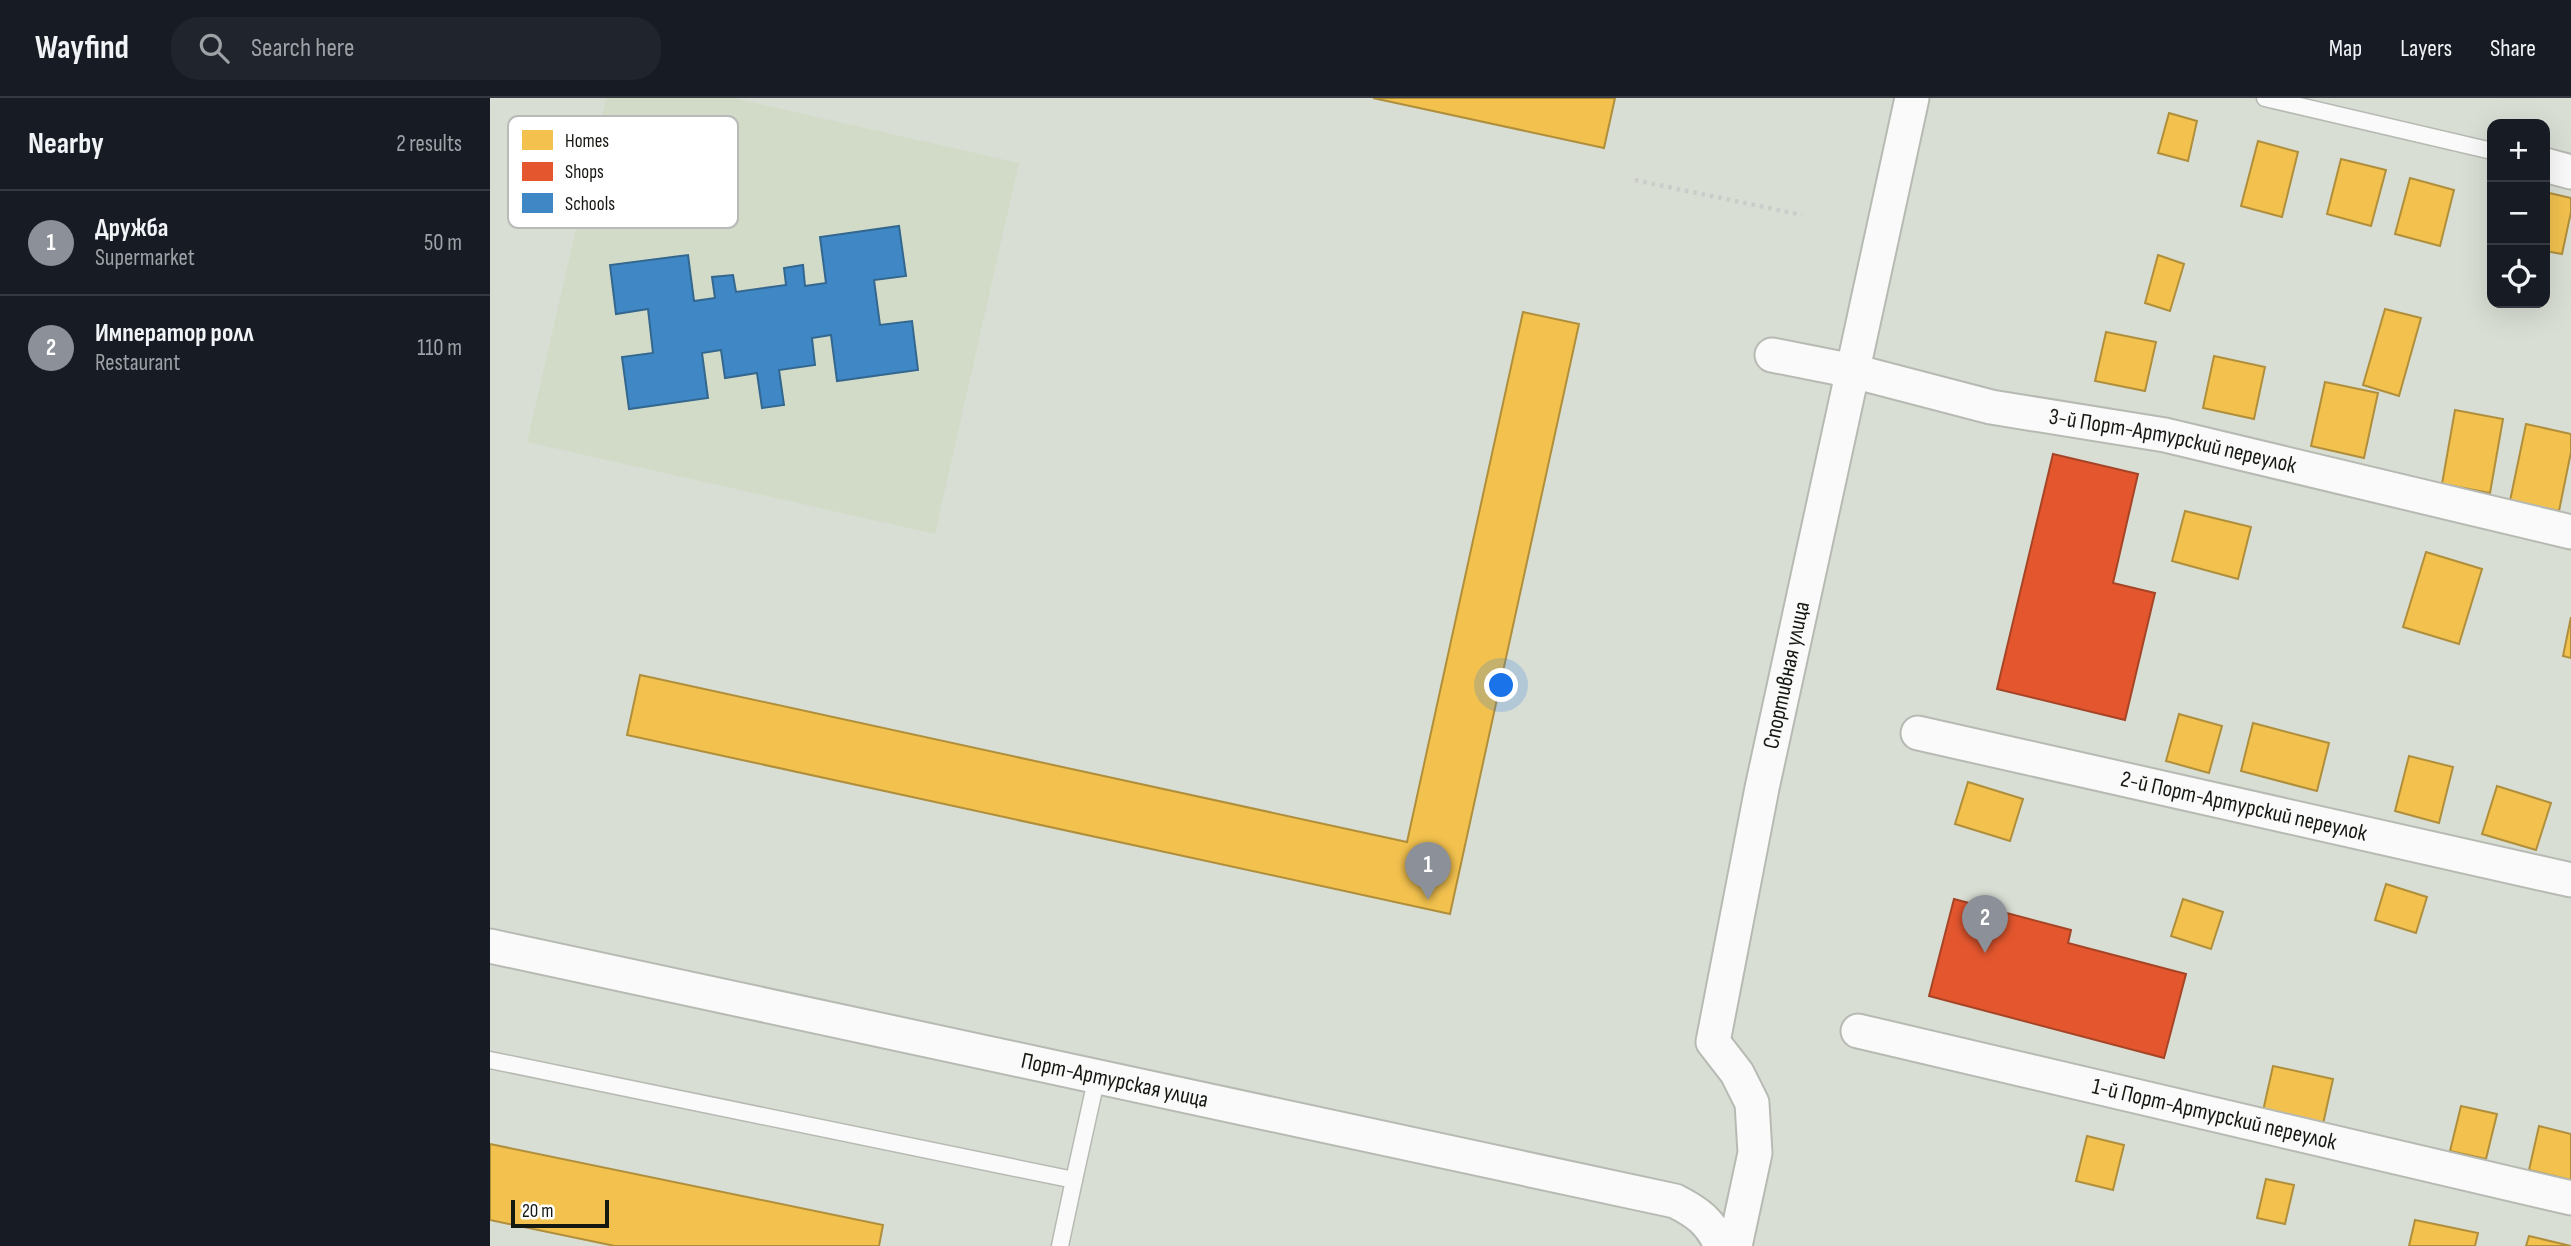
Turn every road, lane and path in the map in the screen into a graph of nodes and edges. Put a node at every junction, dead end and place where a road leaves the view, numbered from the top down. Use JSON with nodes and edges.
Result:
{"nodes":[{"id":1,"x":1912,"y":98,"type":"edge"},
{"id":2,"x":2265,"y":98,"type":"edge"},
{"id":3,"x":2487,"y":150,"type":"edge"},
{"id":4,"x":2550,"y":166,"type":"edge"},
{"id":5,"x":2571,"y":172,"type":"edge"},
{"id":6,"x":1635,"y":180,"type":"dead end"},
{"id":7,"x":1802,"y":215,"type":"dead end"},
{"id":8,"x":1772,"y":355,"type":"dead end"},
{"id":9,"x":1853,"y":371,"type":"junction"},
{"id":10,"x":2571,"y":532,"type":"edge"},
{"id":11,"x":1919,"y":733,"type":"dead end"},
{"id":12,"x":2571,"y":880,"type":"edge"},
{"id":13,"x":490,"y":946,"type":"edge"},
{"id":14,"x":1858,"y":1031,"type":"dead end"},
{"id":15,"x":490,"y":1060,"type":"edge"},
{"id":16,"x":1097,"y":1076,"type":"junction"},
{"id":17,"x":1074,"y":1180,"type":"junction"},
{"id":18,"x":2571,"y":1198,"type":"edge"},
{"id":19,"x":1060,"y":1246,"type":"edge"},
{"id":20,"x":1721,"y":1246,"type":"edge"},
{"id":21,"x":1735,"y":1246,"type":"edge"}],
"edges":[{"from":1,"to":9,"type":"street","name":"Спортивная улица"},
{"from":2,"to":3,"type":"lane"},
{"from":4,"to":5,"type":"street"},
{"from":6,"to":7,"type":"path"},
{"from":8,"to":9,"type":"street","name":"3-й Порт-Артурский переулок"},
{"from":9,"to":10,"type":"street","name":"3-й Порт-Артурский переулок"},
{"from":9,"to":21,"type":"street","name":"Спортивная улица"},
{"from":11,"to":12,"type":"street","name":"2-й Порт-Артурский переулок"},
{"from":13,"to":16,"type":"street","name":"Порт-Артурская улица"},
{"from":14,"to":18,"type":"street","name":"1-й Порт-Артурский переулок"},
{"from":15,"to":17,"type":"lane"},
{"from":16,"to":17,"type":"lane"},
{"from":16,"to":20,"type":"street","name":"Порт-Артурская улица"},
{"from":17,"to":19,"type":"lane"}]}
